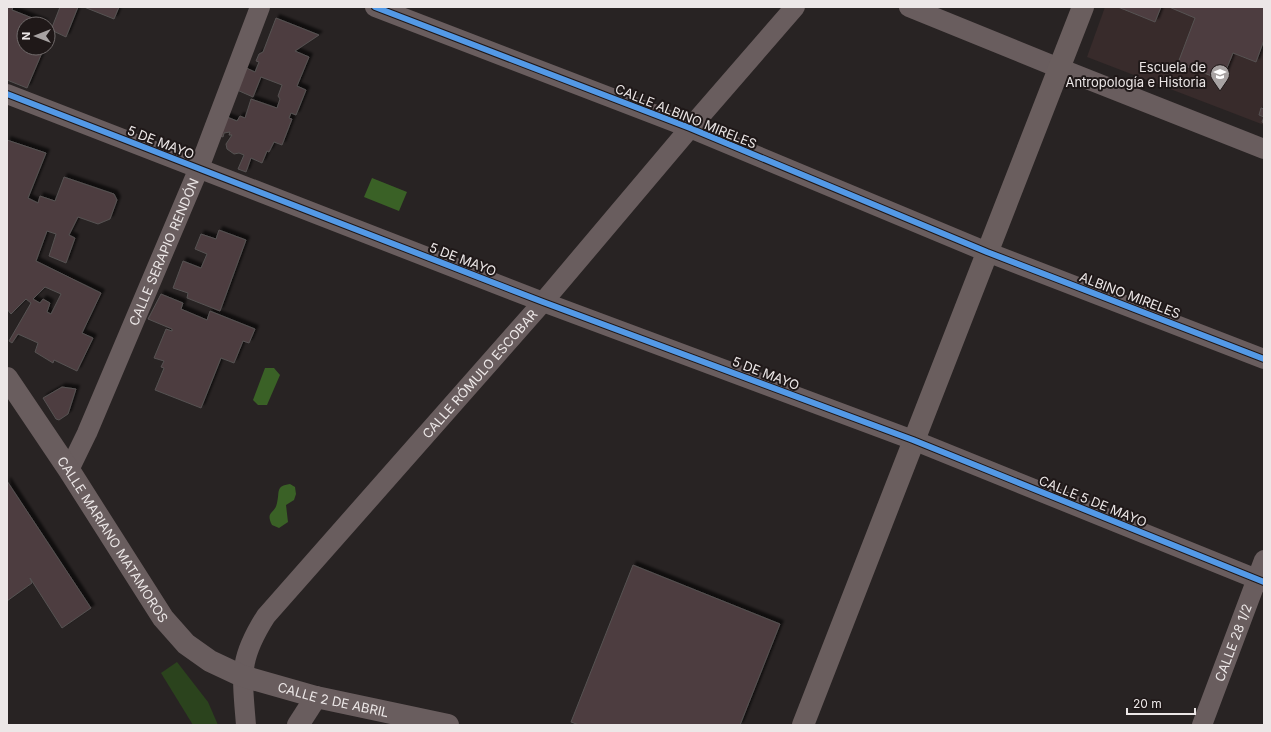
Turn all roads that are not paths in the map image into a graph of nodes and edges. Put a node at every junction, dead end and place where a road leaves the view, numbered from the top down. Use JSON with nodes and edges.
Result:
{"nodes":[{"id":1,"x":260,"y":7,"type":"edge"},
{"id":2,"x":375,"y":7,"type":"edge"},
{"id":3,"x":795,"y":7,"type":"edge"},
{"id":4,"x":910,"y":7,"type":"edge"},
{"id":5,"x":1083,"y":7,"type":"edge"},
{"id":6,"x":1059,"y":68,"type":"junction"},
{"id":7,"x":7,"y":94,"type":"edge"},
{"id":8,"x":690,"y":128,"type":"junction"},
{"id":9,"x":1264,"y":148,"type":"edge"},
{"id":10,"x":200,"y":168,"type":"junction"},
{"id":11,"x":987,"y":252,"type":"junction"},
{"id":12,"x":543,"y":302,"type":"junction"},
{"id":13,"x":1264,"y":359,"type":"edge"},
{"id":14,"x":7,"y":378,"type":"edge"},
{"id":15,"x":913,"y":440,"type":"junction"},
{"id":16,"x":68,"y":470,"type":"junction"},
{"id":17,"x":1264,"y":560,"type":"edge"},
{"id":18,"x":1260,"y":580,"type":"edge"},
{"id":19,"x":242,"y":676,"type":"junction"},
{"id":20,"x":316,"y":697,"type":"junction"},
{"id":21,"x":246,"y":725,"type":"edge"},
{"id":22,"x":298,"y":725,"type":"edge"},
{"id":23,"x":448,"y":725,"type":"edge"},
{"id":24,"x":802,"y":725,"type":"edge"},
{"id":25,"x":1202,"y":725,"type":"edge"}],
"edges":[{"from":1,"to":10,"type":"street","name":"CALLE SERAPIO RENDÓN"},
{"from":2,"to":8,"type":"street","name":"CALLE ALBINO MIRELES"},
{"from":3,"to":8,"type":"street","name":"CALLE RÓMULO ESCOBAR"},
{"from":4,"to":6,"type":"street"},
{"from":5,"to":6,"type":"main road"},
{"from":6,"to":9,"type":"street"},
{"from":6,"to":11,"type":"main road"},
{"from":7,"to":10,"type":"street","name":"5 DE MAYO"},
{"from":8,"to":11,"type":"street","name":"CALLE ALBINO MIRELES"},
{"from":8,"to":12,"type":"street","name":"CALLE RÓMULO ESCOBAR"},
{"from":10,"to":12,"type":"street","name":"5 DE MAYO"},
{"from":10,"to":16,"type":"street","name":"CALLE SERAPIO RENDÓN"},
{"from":11,"to":13,"type":"street","name":"ALBINO MIRELES"},
{"from":11,"to":15,"type":"main road"},
{"from":12,"to":15,"type":"street","name":"5 DE MAYO"},
{"from":12,"to":19,"type":"street","name":"CALLE RÓMULO ESCOBAR"},
{"from":14,"to":16,"type":"street","name":"CALLE MARIANO MATAMOROS"},
{"from":15,"to":18,"type":"street","name":"CALLE 5 DE MAYO"},
{"from":15,"to":24,"type":"main road"},
{"from":16,"to":19,"type":"street","name":"CALLE MARIANO MATAMOROS"},
{"from":17,"to":18,"type":"street","name":"CALLE 28 1/2"},
{"from":18,"to":25,"type":"street","name":"CALLE 28 1/2"},
{"from":19,"to":20,"type":"street","name":"CALLE 2 DE ABRIL"},
{"from":19,"to":21,"type":"street","name":"CALLE RÓMULO ESCOBAR"},
{"from":20,"to":22,"type":"street"},
{"from":20,"to":23,"type":"street","name":"CALLE 2 DE ABRIL"}]}
